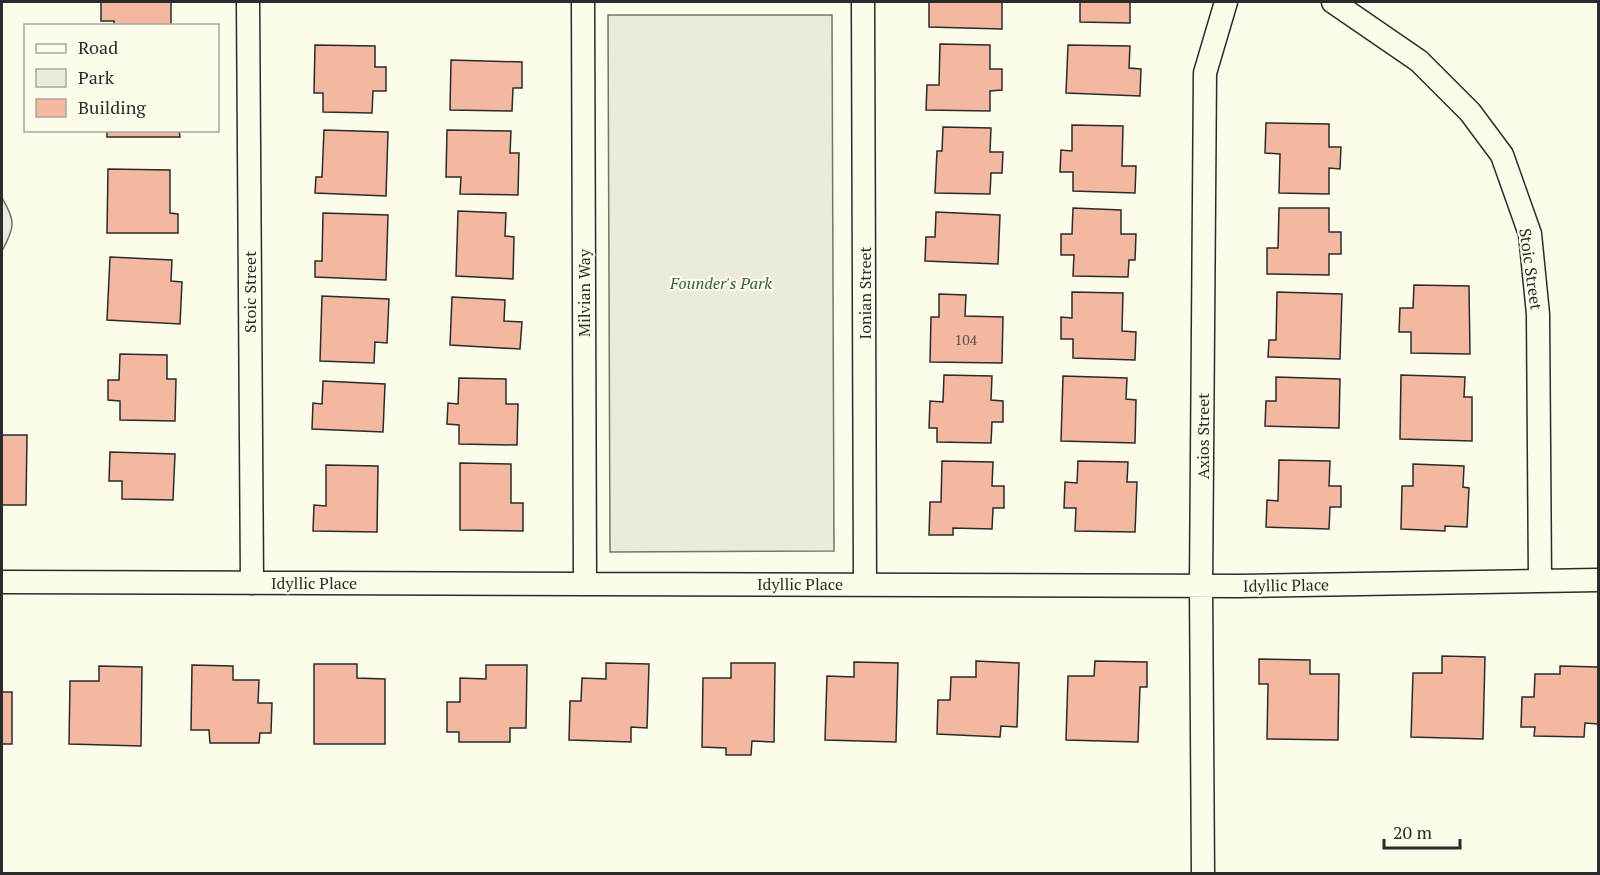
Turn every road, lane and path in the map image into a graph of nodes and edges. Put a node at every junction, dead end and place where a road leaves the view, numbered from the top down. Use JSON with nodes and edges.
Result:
{"nodes":[{"id":1,"x":248,"y":2,"type":"edge"},
{"id":2,"x":583,"y":2,"type":"edge"},
{"id":3,"x":863,"y":2,"type":"edge"},
{"id":4,"x":1226,"y":2,"type":"edge"},
{"id":5,"x":1333,"y":2,"type":"edge"},
{"id":6,"x":1599,"y":580,"type":"edge"},
{"id":7,"x":1540,"y":581,"type":"junction"},
{"id":8,"x":2,"y":582,"type":"edge"},
{"id":9,"x":252,"y":583,"type":"junction"},
{"id":10,"x":585,"y":584,"type":"junction"},
{"id":11,"x":865,"y":585,"type":"junction"},
{"id":12,"x":1201,"y":586,"type":"junction"},
{"id":13,"x":1203,"y":873,"type":"edge"}],
"edges":[{"from":1,"to":9,"type":"street","name":"Stoic Street"},
{"from":2,"to":10,"type":"street","name":"Milvian Way"},
{"from":3,"to":11,"type":"street","name":"Ionian Street"},
{"from":4,"to":12,"type":"street","name":"Axios Street"},
{"from":5,"to":7,"type":"street","name":"Stoic Street"},
{"from":6,"to":7,"type":"street","name":"Idyllic Place"},
{"from":7,"to":12,"type":"street","name":"Idyllic Place"},
{"from":8,"to":9,"type":"street","name":"Idyllic Place"},
{"from":9,"to":10,"type":"street","name":"Idyllic Place"},
{"from":10,"to":11,"type":"street","name":"Idyllic Place"},
{"from":11,"to":12,"type":"street","name":"Idyllic Place"},
{"from":12,"to":13,"type":"street","name":"Axios Street"}]}
